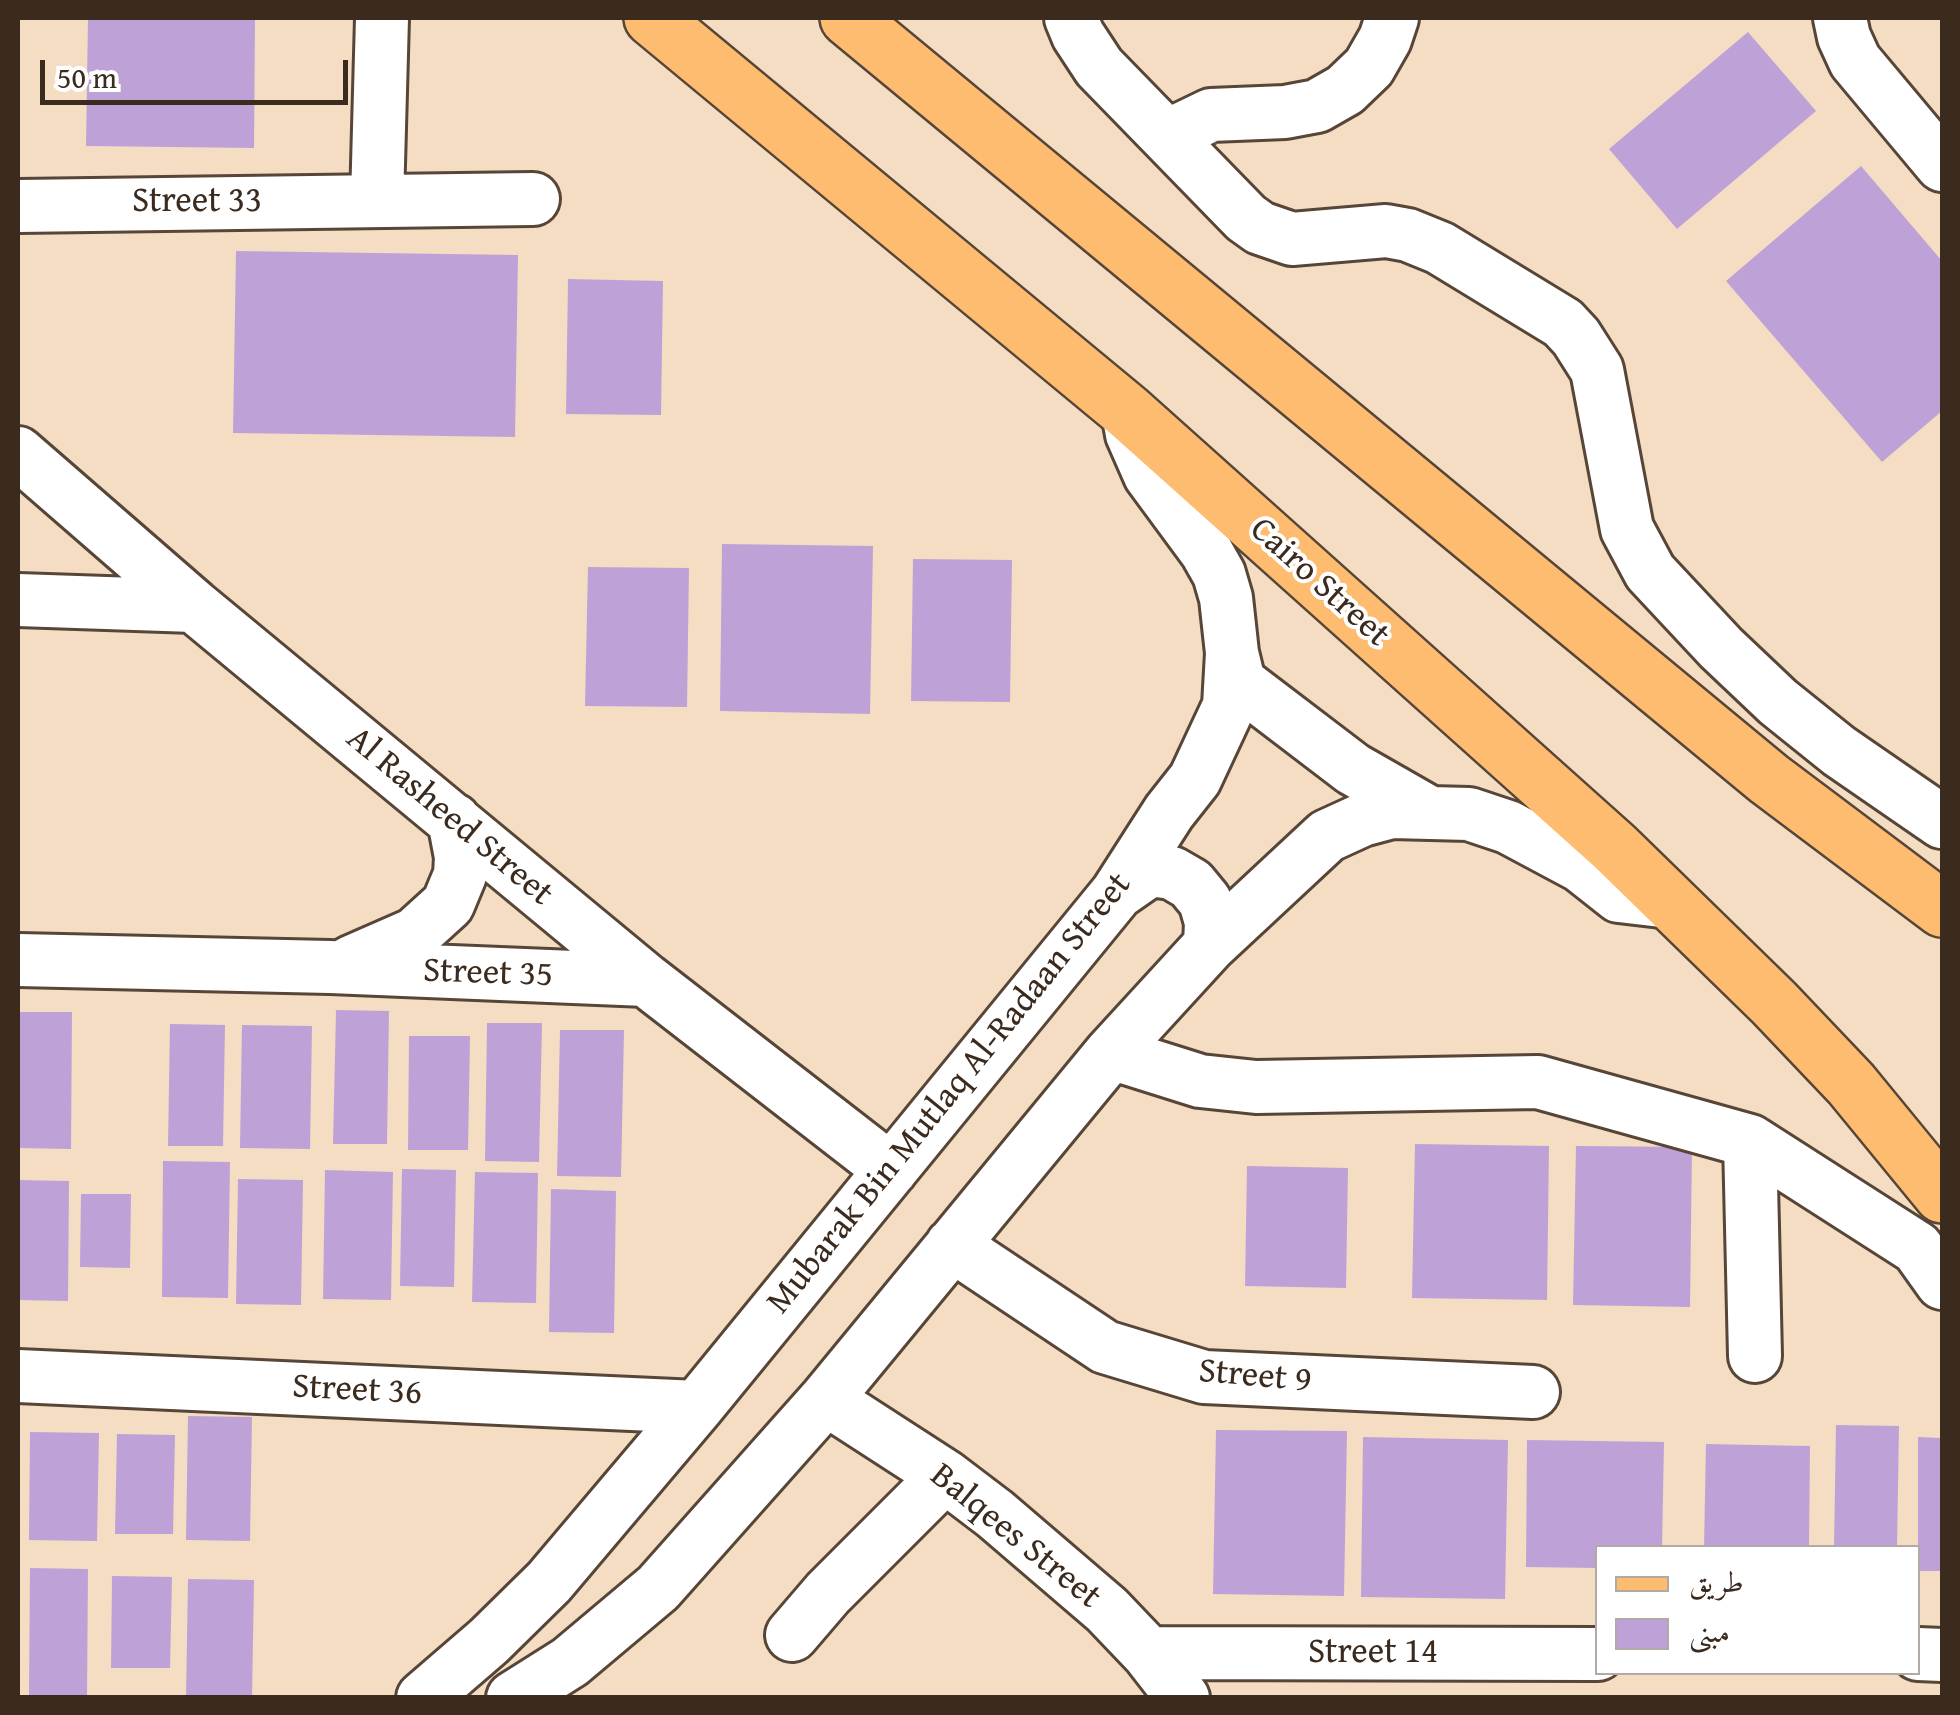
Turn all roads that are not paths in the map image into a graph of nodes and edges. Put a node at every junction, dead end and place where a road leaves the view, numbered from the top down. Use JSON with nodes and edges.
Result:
{"nodes":[{"id":1,"x":382,"y":18,"type":"edge"},
{"id":2,"x":652,"y":18,"type":"edge"},
{"id":3,"x":848,"y":18,"type":"edge"},
{"id":4,"x":1071,"y":18,"type":"edge"},
{"id":5,"x":1392,"y":18,"type":"edge"},
{"id":6,"x":1840,"y":18,"type":"edge"},
{"id":7,"x":1171,"y":141,"type":"junction"},
{"id":8,"x":1942,"y":166,"type":"edge"},
{"id":9,"x":532,"y":199,"type":"dead end"},
{"id":10,"x":377,"y":201,"type":"junction"},
{"id":11,"x":18,"y":206,"type":"edge"},
{"id":12,"x":1128,"y":412,"type":"junction"},
{"id":13,"x":18,"y":453,"type":"edge"},
{"id":14,"x":18,"y":600,"type":"edge"},
{"id":15,"x":194,"y":606,"type":"junction"},
{"id":16,"x":1232,"y":653,"type":"junction"},
{"id":17,"x":1430,"y":813,"type":"junction"},
{"id":18,"x":454,"y":820,"type":"junction"},
{"id":19,"x":1942,"y":822,"type":"edge"},
{"id":20,"x":1118,"y":893,"type":"junction"},
{"id":21,"x":1670,"y":902,"type":"junction"},
{"id":22,"x":1942,"y":910,"type":"edge"},
{"id":23,"x":1210,"y":945,"type":"junction"},
{"id":24,"x":18,"y":960,"type":"edge"},
{"id":25,"x":330,"y":967,"type":"junction"},
{"id":26,"x":646,"y":980,"type":"junction"},
{"id":27,"x":1111,"y":1054,"type":"junction"},
{"id":28,"x":1750,"y":1141,"type":"junction"},
{"id":29,"x":890,"y":1170,"type":"junction"},
{"id":30,"x":1942,"y":1196,"type":"edge"},
{"id":31,"x":952,"y":1245,"type":"junction"},
{"id":32,"x":1942,"y":1283,"type":"edge"},
{"id":33,"x":1755,"y":1356,"type":"dead end"},
{"id":34,"x":18,"y":1376,"type":"edge"},
{"id":35,"x":1533,"y":1392,"type":"dead end"},
{"id":36,"x":826,"y":1399,"type":"junction"},
{"id":37,"x":696,"y":1407,"type":"junction"},
{"id":38,"x":945,"y":1476,"type":"junction"},
{"id":39,"x":549,"y":1582,"type":"junction"},
{"id":40,"x":604,"y":1634,"type":"junction"},
{"id":41,"x":792,"y":1635,"type":"dead end"},
{"id":42,"x":1148,"y":1653,"type":"junction"},
{"id":43,"x":1595,"y":1654,"type":"edge"},
{"id":44,"x":424,"y":1698,"type":"edge"},
{"id":45,"x":514,"y":1698,"type":"edge"},
{"id":46,"x":1183,"y":1698,"type":"edge"}],
"edges":[{"from":1,"to":10,"type":"street"},
{"from":2,"to":12,"type":"main road","name":"Cairo Street"},
{"from":3,"to":22,"type":"main road"},
{"from":4,"to":7,"type":"street"},
{"from":5,"to":7,"type":"street"},
{"from":6,"to":8,"type":"street"},
{"from":7,"to":19,"type":"street"},
{"from":9,"to":10,"type":"street","name":"Street 33"},
{"from":10,"to":11,"type":"street","name":"Street 33"},
{"from":12,"to":16,"type":"street","name":"Mubarak Bin Mutlaq Al-Radaan Street"},
{"from":12,"to":21,"type":"main road","name":"Cairo Street"},
{"from":13,"to":15,"type":"street","name":"Al Rasheed Street"},
{"from":14,"to":15,"type":"street"},
{"from":15,"to":18,"type":"street","name":"Al Rasheed Street"},
{"from":16,"to":17,"type":"street"},
{"from":16,"to":20,"type":"street","name":"Mubarak Bin Mutlaq Al-Radaan Street"},
{"from":17,"to":21,"type":"street"},
{"from":17,"to":23,"type":"street"},
{"from":18,"to":25,"type":"street","name":"Street 35"},
{"from":18,"to":26,"type":"street","name":"Al Rasheed Street"},
{"from":20,"to":23,"type":"street"},
{"from":20,"to":29,"type":"street","name":"Mubarak Bin Mutlaq Al-Radaan Street"},
{"from":21,"to":30,"type":"main road","name":"Cairo Street"},
{"from":23,"to":27,"type":"street"},
{"from":24,"to":25,"type":"street","name":"Street 35"},
{"from":25,"to":26,"type":"street","name":"Street 35"},
{"from":26,"to":29,"type":"street","name":"Al Rasheed Street"},
{"from":27,"to":28,"type":"street"},
{"from":27,"to":31,"type":"street"},
{"from":28,"to":32,"type":"street"},
{"from":28,"to":33,"type":"street"},
{"from":29,"to":37,"type":"street","name":"Mubarak Bin Mutlaq Al-Radaan Street"},
{"from":31,"to":35,"type":"street","name":"Street 9"},
{"from":31,"to":36,"type":"street"},
{"from":34,"to":37,"type":"street","name":"Street 36"},
{"from":36,"to":38,"type":"street","name":"Balqees Street"},
{"from":36,"to":40,"type":"street"},
{"from":37,"to":39,"type":"street","name":"Mubarak Bin Mutlaq Al-Radaan Street"},
{"from":38,"to":41,"type":"street"},
{"from":38,"to":42,"type":"street","name":"Balqees Street"},
{"from":39,"to":40,"type":"street"},
{"from":39,"to":44,"type":"street","name":"Mubarak Bin Mutlaq Al-Radaan Street"},
{"from":40,"to":45,"type":"street"},
{"from":42,"to":43,"type":"street","name":"Street 14"},
{"from":42,"to":46,"type":"street","name":"Balqees Street"}]}
